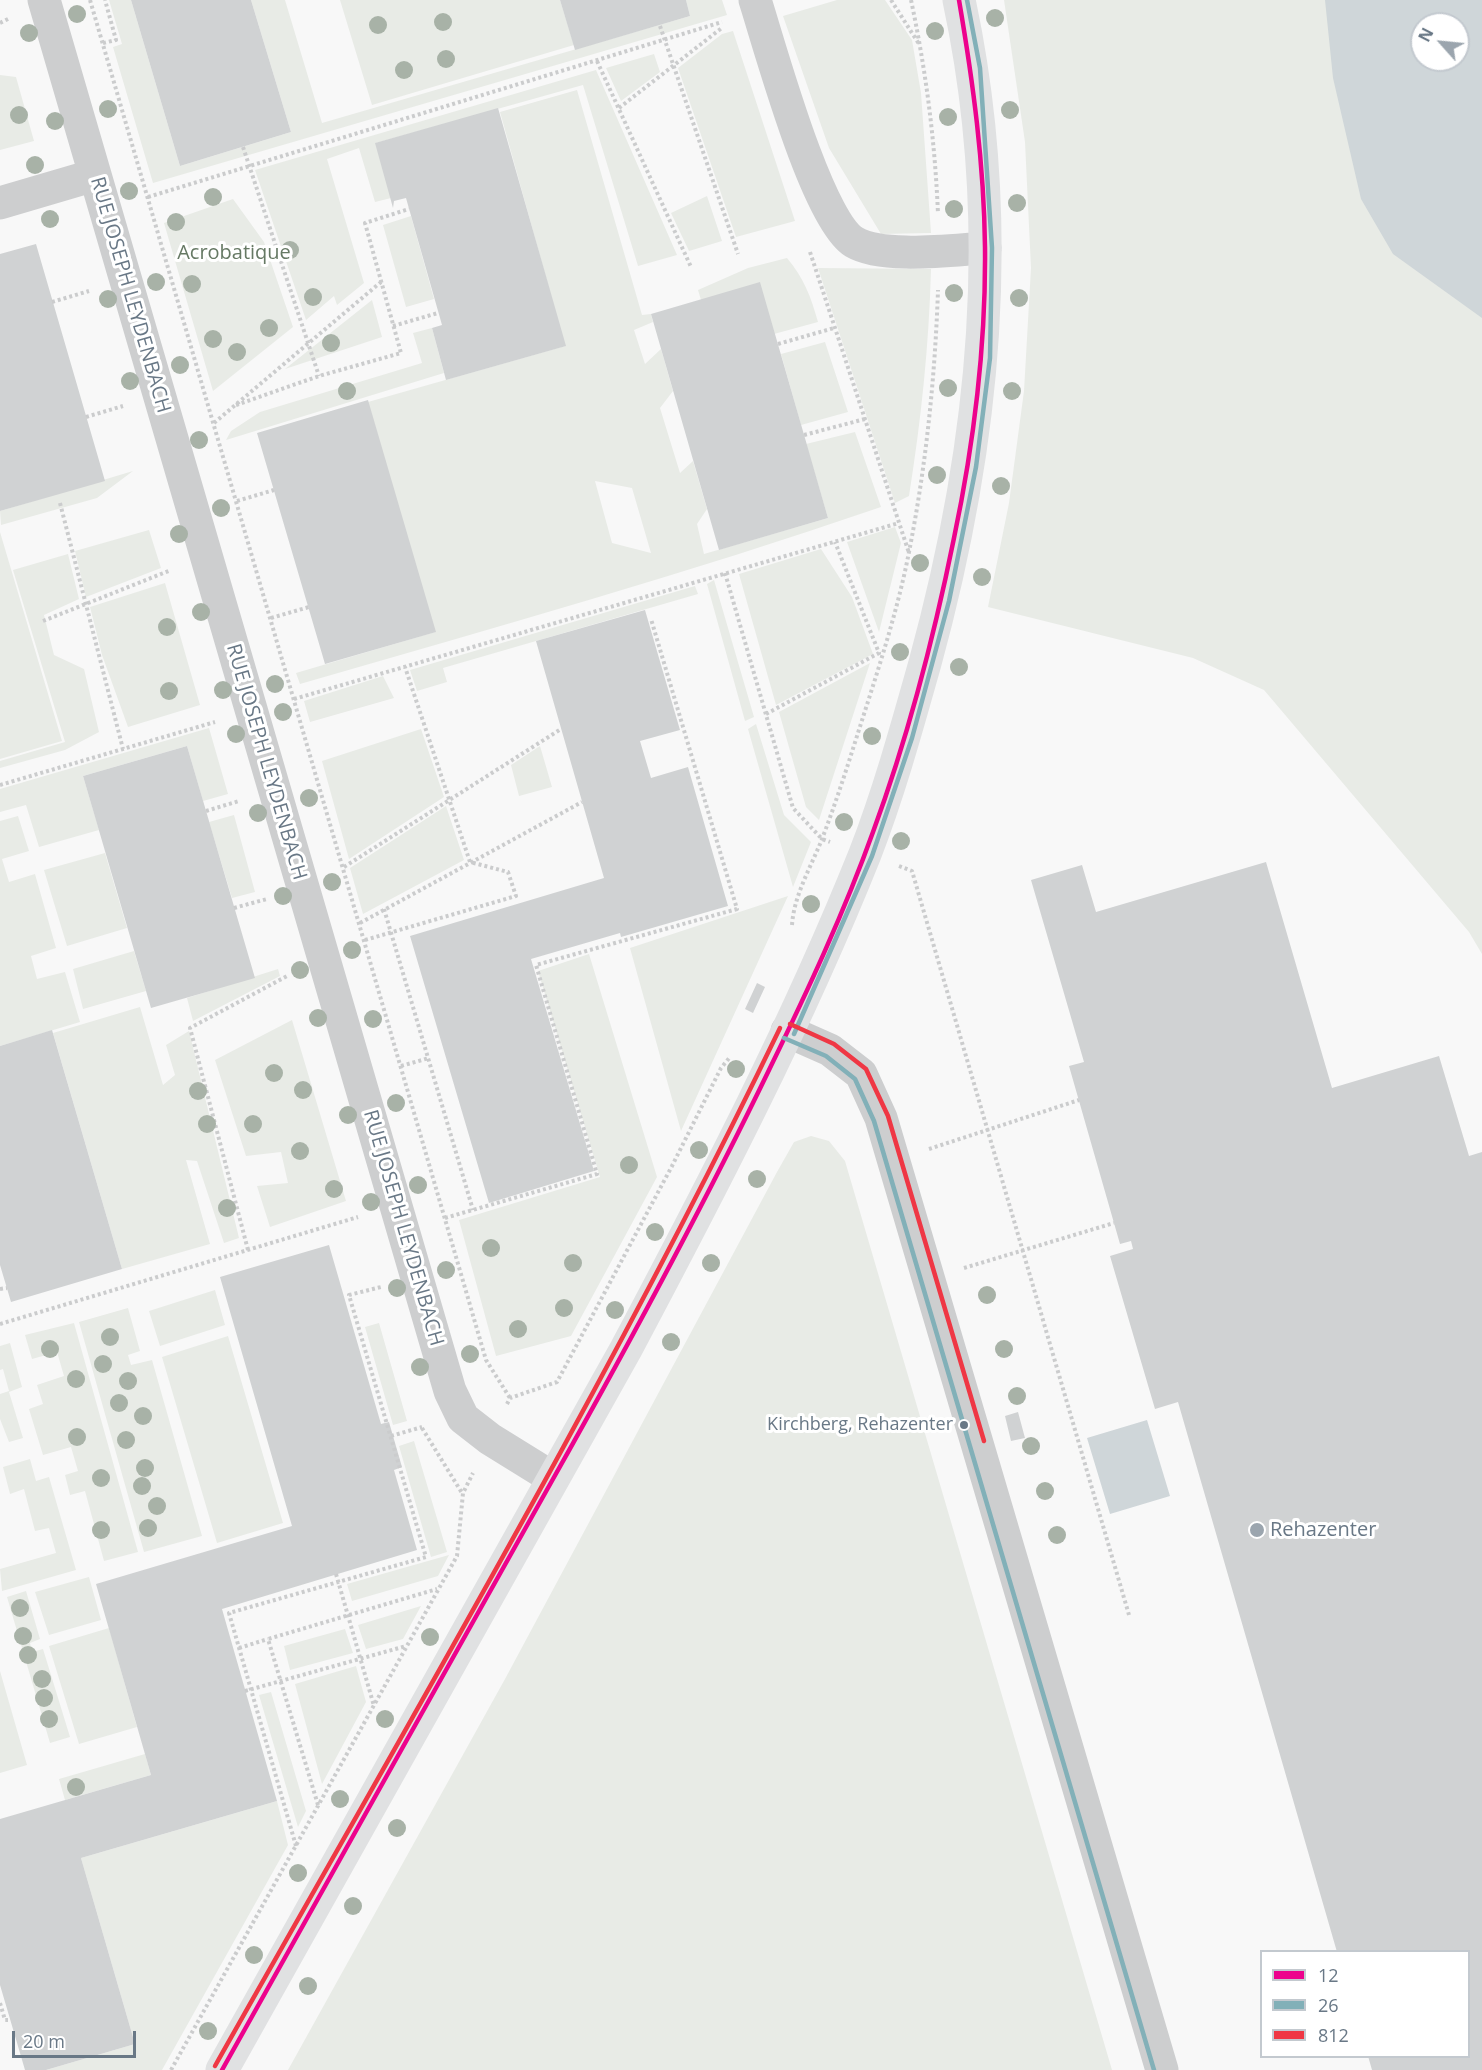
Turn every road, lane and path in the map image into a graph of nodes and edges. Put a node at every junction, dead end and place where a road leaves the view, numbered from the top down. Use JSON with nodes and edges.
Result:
{"nodes":[{"id":1,"x":44,"y":0,"type":"edge"},
{"id":2,"x":90,"y":0,"type":"edge"},
{"id":3,"x":105,"y":0,"type":"edge"},
{"id":4,"x":755,"y":0,"type":"edge"},
{"id":5,"x":891,"y":0,"type":"edge"},
{"id":6,"x":911,"y":0,"type":"edge"},
{"id":7,"x":959,"y":0,"type":"edge"},
{"id":8,"x":10,"y":18,"type":"dead end"},
{"id":9,"x":0,"y":23,"type":"edge"},
{"id":10,"x":660,"y":26,"type":"dead end"},
{"id":11,"x":664,"y":40,"type":"junction"},
{"id":12,"x":103,"y":43,"type":"junction"},
{"id":13,"x":921,"y":47,"type":"junction"},
{"id":14,"x":597,"y":61,"type":"junction"},
{"id":15,"x":673,"y":67,"type":"junction"},
{"id":16,"x":619,"y":108,"type":"junction"},
{"id":17,"x":243,"y":147,"type":"dead end"},
{"id":18,"x":250,"y":166,"type":"junction"},
{"id":19,"x":95,"y":175,"type":"junction"},
{"id":20,"x":148,"y":197,"type":"junction"},
{"id":21,"x":0,"y":203,"type":"edge"},
{"id":22,"x":409,"y":208,"type":"dead end"},
{"id":23,"x":806,"y":242,"type":"dead end"},
{"id":24,"x":985,"y":248,"type":"junction"},
{"id":25,"x":939,"y":250,"type":"junction"},
{"id":26,"x":738,"y":254,"type":"dead end"},
{"id":27,"x":691,"y":267,"type":"dead end"},
{"id":28,"x":381,"y":282,"type":"junction"},
{"id":29,"x":90,"y":291,"type":"dead end"},
{"id":30,"x":52,"y":302,"type":"dead end"},
{"id":31,"x":438,"y":313,"type":"dead end"},
{"id":32,"x":393,"y":326,"type":"junction"},
{"id":33,"x":834,"y":328,"type":"junction"},
{"id":34,"x":308,"y":344,"type":"junction"},
{"id":35,"x":778,"y":344,"type":"dead end"},
{"id":36,"x":319,"y":376,"type":"junction"},
{"id":37,"x":124,"y":405,"type":"dead end"},
{"id":38,"x":236,"y":405,"type":"junction"},
{"id":39,"x":86,"y":417,"type":"dead end"},
{"id":40,"x":865,"y":419,"type":"junction"},
{"id":41,"x":214,"y":423,"type":"junction"},
{"id":42,"x":804,"y":435,"type":"dead end"},
{"id":43,"x":274,"y":489,"type":"dead end"},
{"id":44,"x":237,"y":501,"type":"junction"},
{"id":45,"x":60,"y":503,"type":"dead end"},
{"id":46,"x":899,"y":523,"type":"junction"},
{"id":47,"x":835,"y":542,"type":"junction"},
{"id":48,"x":909,"y":554,"type":"junction"},
{"id":49,"x":172,"y":570,"type":"dead end"},
{"id":50,"x":725,"y":573,"type":"junction"},
{"id":51,"x":84,"y":603,"type":"junction"},
{"id":52,"x":309,"y":607,"type":"dead end"},
{"id":53,"x":271,"y":618,"type":"junction"},
{"id":54,"x":651,"y":619,"type":"dead end"},
{"id":55,"x":43,"y":621,"type":"dead end"},
{"id":56,"x":881,"y":653,"type":"junction"},
{"id":57,"x":405,"y":667,"type":"junction"},
{"id":58,"x":294,"y":699,"type":"junction"},
{"id":59,"x":252,"y":712,"type":"junction"},
{"id":60,"x":766,"y":714,"type":"junction"},
{"id":61,"x":561,"y":729,"type":"dead end"},
{"id":62,"x":123,"y":749,"type":"junction"},
{"id":63,"x":0,"y":785,"type":"edge"},
{"id":64,"x":449,"y":799,"type":"junction"},
{"id":65,"x":240,"y":801,"type":"dead end"},
{"id":66,"x":582,"y":802,"type":"dead end"},
{"id":67,"x":206,"y":812,"type":"dead end"},
{"id":68,"x":822,"y":839,"type":"junction"},
{"id":69,"x":865,"y":854,"type":"junction"},
{"id":70,"x":470,"y":862,"type":"junction"},
{"id":71,"x":344,"y":867,"type":"junction"},
{"id":72,"x":268,"y":899,"type":"dead end"},
{"id":73,"x":234,"y":908,"type":"dead end"},
{"id":74,"x":384,"y":909,"type":"junction"},
{"id":75,"x":360,"y":923,"type":"junction"},
{"id":76,"x":391,"y":932,"type":"junction"},
{"id":77,"x":365,"y":940,"type":"junction"},
{"id":78,"x":290,"y":975,"type":"dead end"},
{"id":79,"x":787,"y":1031,"type":"junction"},
{"id":80,"x":429,"y":1058,"type":"junction"},
{"id":81,"x":401,"y":1066,"type":"junction"},
{"id":82,"x":1078,"y":1100,"type":"dead end"},
{"id":83,"x":988,"y":1131,"type":"junction"},
{"id":84,"x":894,"y":1160,"type":"junction"},
{"id":85,"x":473,"y":1210,"type":"junction"},
{"id":86,"x":361,"y":1216,"type":"dead end"},
{"id":87,"x":445,"y":1218,"type":"junction"},
{"id":88,"x":1114,"y":1223,"type":"dead end"},
{"id":89,"x":248,"y":1250,"type":"junction"},
{"id":90,"x":1023,"y":1251,"type":"junction"},
{"id":91,"x":929,"y":1279,"type":"junction"},
{"id":92,"x":381,"y":1287,"type":"dead end"},
{"id":93,"x":7,"y":1288,"type":"dead end"},
{"id":94,"x":0,"y":1289,"type":"edge"},
{"id":95,"x":0,"y":1324,"type":"edge"},
{"id":96,"x":510,"y":1398,"type":"dead end"},
{"id":97,"x":422,"y":1427,"type":"dead end"},
{"id":98,"x":391,"y":1436,"type":"junction"},
{"id":99,"x":553,"y":1478,"type":"junction"},
{"id":100,"x":336,"y":1574,"type":"dead end"},
{"id":101,"x":339,"y":1583,"type":"junction"},
{"id":102,"x":437,"y":1589,"type":"dead end"},
{"id":103,"x":348,"y":1615,"type":"junction"},
{"id":104,"x":1129,"y":1615,"type":"dead end"},
{"id":105,"x":268,"y":1639,"type":"junction"},
{"id":106,"x":406,"y":1646,"type":"dead end"},
{"id":107,"x":239,"y":1648,"type":"junction"},
{"id":108,"x":360,"y":1658,"type":"junction"},
{"id":109,"x":280,"y":1681,"type":"junction"},
{"id":110,"x":245,"y":1690,"type":"dead end"},
{"id":111,"x":374,"y":1706,"type":"dead end"},
{"id":112,"x":318,"y":1805,"type":"dead end"},
{"id":113,"x":296,"y":1846,"type":"dead end"},
{"id":114,"x":0,"y":2003,"type":"edge"},
{"id":115,"x":8,"y":2020,"type":"dead end"},
{"id":116,"x":222,"y":2070,"type":"edge"},
{"id":117,"x":1162,"y":2070,"type":"edge"}],
"edges":[{"from":1,"to":19,"type":"street","name":"RUE JOSEPH LEYDENBACH"},
{"from":2,"to":12,"type":"path"},
{"from":3,"to":12,"type":"path"},
{"from":4,"to":25,"type":"street"},
{"from":5,"to":13,"type":"path"},
{"from":6,"to":13,"type":"path"},
{"from":7,"to":24,"type":"main road"},
{"from":8,"to":9,"type":"path"},
{"from":10,"to":11,"type":"path"},
{"from":11,"to":14,"type":"path"},
{"from":11,"to":15,"type":"path"},
{"from":11,"to":15,"type":"path"},
{"from":12,"to":20,"type":"path"},
{"from":13,"to":25,"type":"path"},
{"from":14,"to":16,"type":"path"},
{"from":14,"to":18,"type":"path"},
{"from":15,"to":16,"type":"path"},
{"from":15,"to":26,"type":"path"},
{"from":16,"to":27,"type":"path"},
{"from":17,"to":18,"type":"path"},
{"from":18,"to":20,"type":"path"},
{"from":18,"to":34,"type":"path"},
{"from":19,"to":21,"type":"street"},
{"from":19,"to":59,"type":"street","name":"RUE JOSEPH LEYDENBACH"},
{"from":20,"to":41,"type":"path"},
{"from":22,"to":28,"type":"path"},
{"from":23,"to":33,"type":"path"},
{"from":24,"to":25,"type":"street"},
{"from":24,"to":69,"type":"main road"},
{"from":25,"to":48,"type":"path"},
{"from":28,"to":32,"type":"path"},
{"from":28,"to":34,"type":"path"},
{"from":29,"to":30,"type":"path"},
{"from":31,"to":32,"type":"path"},
{"from":32,"to":36,"type":"path"},
{"from":33,"to":35,"type":"path"},
{"from":33,"to":40,"type":"path"},
{"from":34,"to":36,"type":"path"},
{"from":34,"to":38,"type":"path"},
{"from":36,"to":38,"type":"path"},
{"from":37,"to":39,"type":"path"},
{"from":38,"to":41,"type":"path"},
{"from":40,"to":42,"type":"path"},
{"from":40,"to":46,"type":"path"},
{"from":41,"to":44,"type":"path"},
{"from":43,"to":44,"type":"path"},
{"from":44,"to":53,"type":"path"},
{"from":45,"to":51,"type":"path"},
{"from":46,"to":47,"type":"path"},
{"from":46,"to":48,"type":"path"},
{"from":47,"to":50,"type":"path"},
{"from":47,"to":56,"type":"path"},
{"from":48,"to":56,"type":"path"},
{"from":49,"to":51,"type":"path"},
{"from":50,"to":57,"type":"path"},
{"from":50,"to":60,"type":"path"},
{"from":51,"to":55,"type":"path"},
{"from":51,"to":62,"type":"path"},
{"from":52,"to":53,"type":"path"},
{"from":53,"to":58,"type":"path"},
{"from":54,"to":85,"type":"path"},
{"from":56,"to":60,"type":"path"},
{"from":56,"to":68,"type":"path"},
{"from":57,"to":58,"type":"path"},
{"from":57,"to":64,"type":"path"},
{"from":58,"to":59,"type":"path"},
{"from":58,"to":71,"type":"path"},
{"from":59,"to":62,"type":"path"},
{"from":59,"to":99,"type":"street","name":"RUE JOSEPH LEYDENBACH"},
{"from":60,"to":68,"type":"path"},
{"from":61,"to":64,"type":"path"},
{"from":62,"to":63,"type":"path"},
{"from":64,"to":70,"type":"path"},
{"from":64,"to":71,"type":"path"},
{"from":65,"to":67,"type":"path"},
{"from":66,"to":70,"type":"path"},
{"from":68,"to":69,"type":"path"},
{"from":69,"to":79,"type":"main road"},
{"from":69,"to":83,"type":"path"},
{"from":70,"to":74,"type":"path"},
{"from":70,"to":76,"type":"path"},
{"from":71,"to":75,"type":"path"},
{"from":72,"to":73,"type":"path"},
{"from":74,"to":75,"type":"path"},
{"from":74,"to":76,"type":"path"},
{"from":75,"to":77,"type":"path"},
{"from":76,"to":77,"type":"path"},
{"from":76,"to":80,"type":"path"},
{"from":77,"to":81,"type":"path"},
{"from":78,"to":89,"type":"path"},
{"from":79,"to":84,"type":"street"},
{"from":79,"to":99,"type":"main road"},
{"from":80,"to":81,"type":"path"},
{"from":80,"to":85,"type":"path"},
{"from":81,"to":87,"type":"path"},
{"from":82,"to":83,"type":"path"},
{"from":83,"to":84,"type":"path"},
{"from":83,"to":90,"type":"path"},
{"from":84,"to":91,"type":"street"},
{"from":85,"to":87,"type":"path"},
{"from":86,"to":89,"type":"path"},
{"from":87,"to":96,"type":"path"},
{"from":88,"to":90,"type":"path"},
{"from":89,"to":95,"type":"path"},
{"from":90,"to":91,"type":"path"},
{"from":90,"to":104,"type":"path"},
{"from":91,"to":117,"type":"street"},
{"from":92,"to":98,"type":"path"},
{"from":93,"to":94,"type":"path"},
{"from":97,"to":98,"type":"path"},
{"from":98,"to":101,"type":"path"},
{"from":99,"to":116,"type":"main road"},
{"from":100,"to":101,"type":"path"},
{"from":101,"to":103,"type":"path"},
{"from":101,"to":107,"type":"path"},
{"from":102,"to":103,"type":"path"},
{"from":103,"to":105,"type":"path"},
{"from":103,"to":108,"type":"path"},
{"from":105,"to":107,"type":"path"},
{"from":105,"to":109,"type":"path"},
{"from":106,"to":108,"type":"path"},
{"from":107,"to":113,"type":"path"},
{"from":108,"to":109,"type":"path"},
{"from":108,"to":111,"type":"path"},
{"from":109,"to":110,"type":"path"},
{"from":109,"to":112,"type":"path"},
{"from":114,"to":115,"type":"path"}]}
